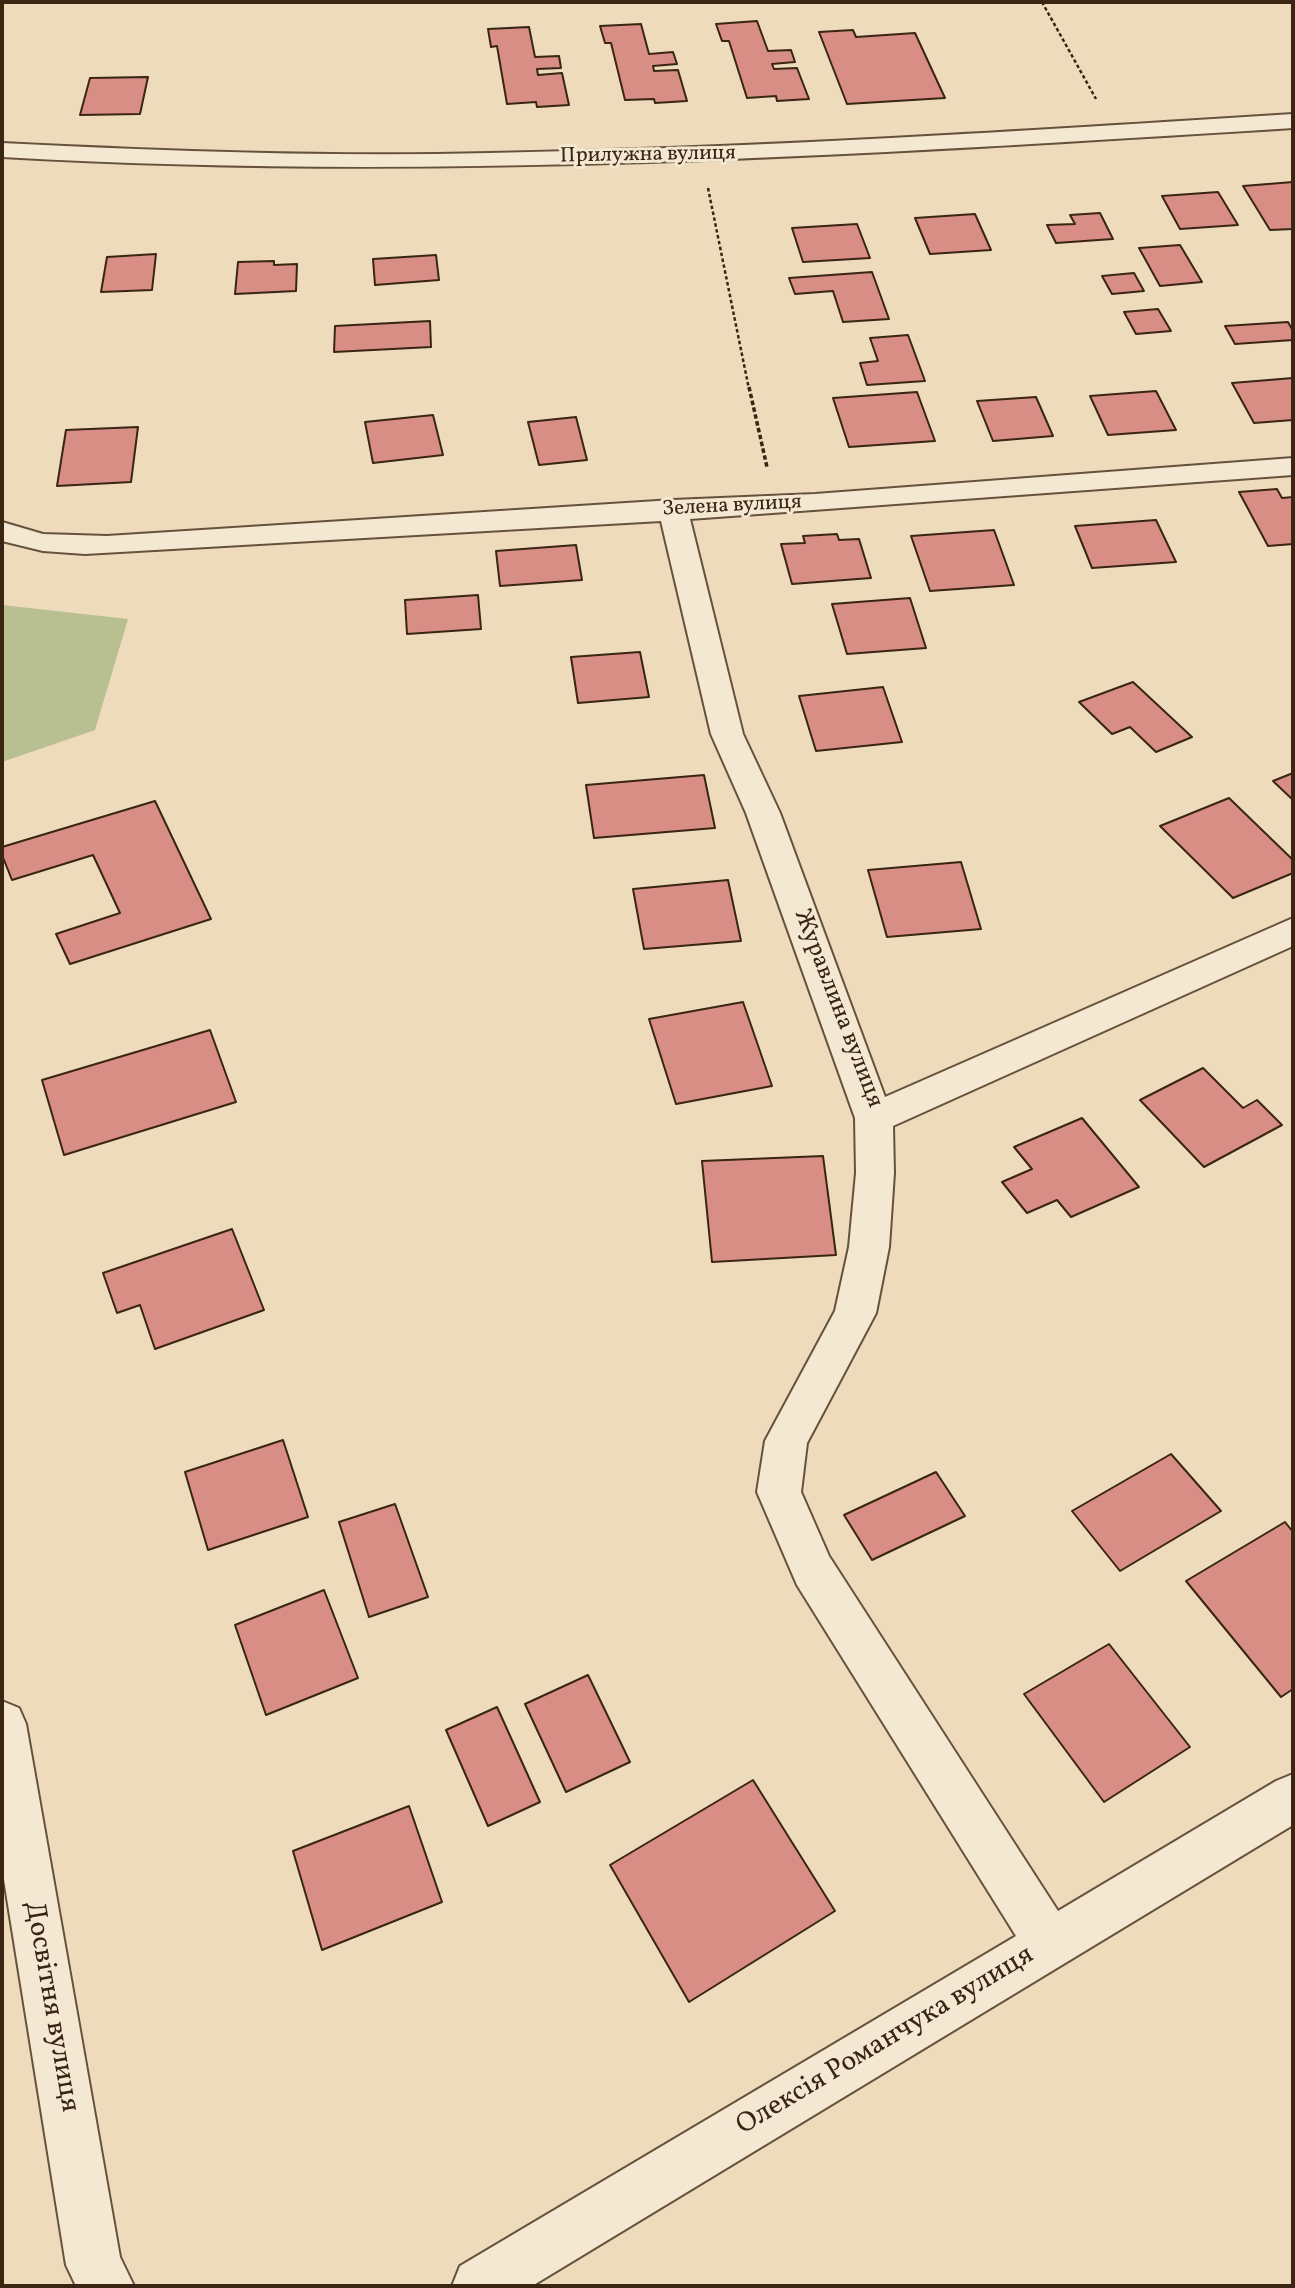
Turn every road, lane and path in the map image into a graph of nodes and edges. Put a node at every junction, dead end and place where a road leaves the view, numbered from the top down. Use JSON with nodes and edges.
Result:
{"nodes":[{"id":1,"x":1042,"y":2,"type":"edge"},
{"id":2,"x":1293,"y":121,"type":"edge"},
{"id":3,"x":1115,"y":132,"type":"junction"},
{"id":4,"x":2,"y":150,"type":"edge"},
{"id":5,"x":702,"y":156,"type":"junction"},
{"id":6,"x":1293,"y":466,"type":"edge"},
{"id":7,"x":777,"y":505,"type":"junction"},
{"id":8,"x":673,"y":509,"type":"junction"},
{"id":9,"x":2,"y":531,"type":"edge"},
{"id":10,"x":1293,"y":931,"type":"edge"},
{"id":11,"x":874,"y":1118,"type":"junction"},
{"id":12,"x":2,"y":1724,"type":"edge"},
{"id":13,"x":1293,"y":1798,"type":"edge"},
{"id":14,"x":1050,"y":1943,"type":"junction"},
{"id":15,"x":106,"y":2286,"type":"edge"},
{"id":16,"x":480,"y":2286,"type":"edge"}],
"edges":[{"from":1,"to":3,"type":"path"},
{"from":2,"to":3,"type":"street","name":"Прилужна вулиця"},
{"from":3,"to":5,"type":"street","name":"Прилужна вулиця"},
{"from":4,"to":5,"type":"street","name":"Прилужна вулиця"},
{"from":5,"to":7,"type":"path"},
{"from":6,"to":7,"type":"street","name":"Зелена вулиця"},
{"from":7,"to":8,"type":"street","name":"Зелена вулиця"},
{"from":8,"to":9,"type":"street","name":"Зелена вулиця"},
{"from":8,"to":11,"type":"street","name":"Журавлина вулиця"},
{"from":10,"to":11,"type":"street","name":"Журавлина вулиця"},
{"from":11,"to":14,"type":"street"},
{"from":12,"to":15,"type":"street","name":"Досвітня вулиця"},
{"from":13,"to":14,"type":"street","name":"Олексія Романчука вулиця"},
{"from":14,"to":16,"type":"street","name":"Олексія Романчука вулиця"}]}
